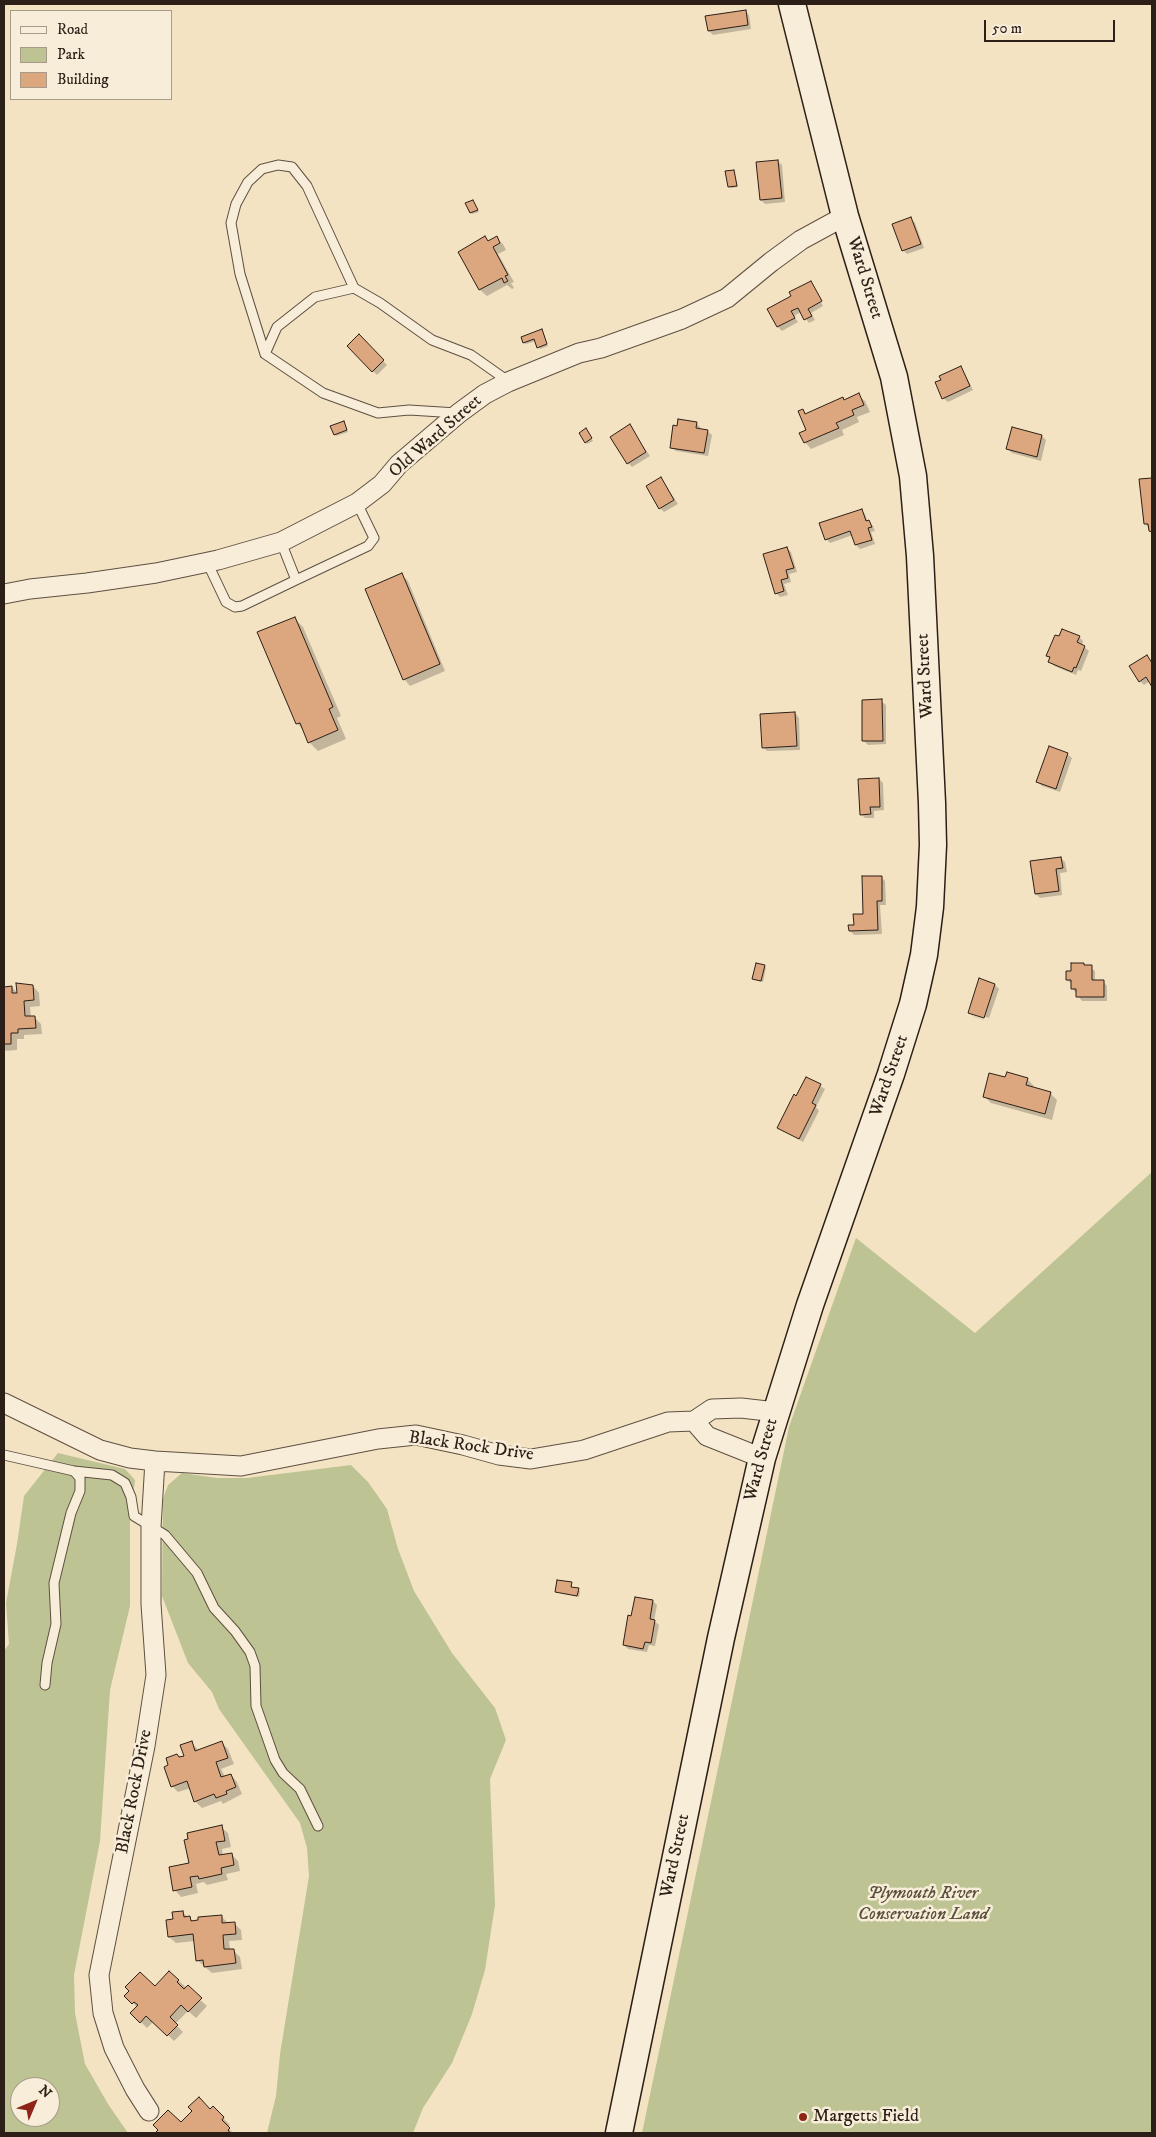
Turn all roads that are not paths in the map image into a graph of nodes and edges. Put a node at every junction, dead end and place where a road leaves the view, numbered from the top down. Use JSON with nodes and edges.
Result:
{"nodes":[{"id":1,"x":792,"y":4,"type":"edge"},
{"id":2,"x":845,"y":216,"type":"junction"},
{"id":3,"x":354,"y":288,"type":"junction"},
{"id":4,"x":265,"y":354,"type":"junction"},
{"id":5,"x":508,"y":382,"type":"junction"},
{"id":6,"x":458,"y":413,"type":"junction"},
{"id":7,"x":357,"y":503,"type":"junction"},
{"id":8,"x":281,"y":542,"type":"junction"},
{"id":9,"x":207,"y":562,"type":"junction"},
{"id":10,"x":296,"y":580,"type":"junction"},
{"id":11,"x":4,"y":594,"type":"edge"},
{"id":12,"x":4,"y":1403,"type":"edge"},
{"id":13,"x":776,"y":1412,"type":"junction"},
{"id":14,"x":694,"y":1421,"type":"junction"},
{"id":15,"x":4,"y":1455,"type":"edge"},
{"id":16,"x":762,"y":1458,"type":"junction"},
{"id":17,"x":154,"y":1461,"type":"junction"},
{"id":18,"x":74,"y":1471,"type":"junction"},
{"id":19,"x":151,"y":1527,"type":"junction"},
{"id":20,"x":45,"y":1685,"type":"dead end"},
{"id":21,"x":318,"y":1826,"type":"dead end"},
{"id":22,"x":149,"y":2111,"type":"dead end"},
{"id":23,"x":619,"y":2133,"type":"edge"}],
"edges":[{"from":1,"to":2,"type":"street","name":"Ward Street"},
{"from":2,"to":5,"type":"street","name":"Old Ward Street"},
{"from":2,"to":13,"type":"street","name":"Ward Street"},
{"from":3,"to":4,"type":"lane"},
{"from":3,"to":4,"type":"lane"},
{"from":3,"to":5,"type":"lane"},
{"from":4,"to":6,"type":"lane"},
{"from":5,"to":6,"type":"street","name":"Old Ward Street"},
{"from":6,"to":7,"type":"street","name":"Old Ward Street"},
{"from":7,"to":8,"type":"street","name":"Old Ward Street"},
{"from":7,"to":10,"type":"lane"},
{"from":8,"to":9,"type":"street","name":"Old Ward Street"},
{"from":8,"to":10,"type":"lane"},
{"from":9,"to":10,"type":"lane"},
{"from":9,"to":11,"type":"street","name":"Old Ward Street"},
{"from":12,"to":17,"type":"street","name":"Black Rock Drive"},
{"from":13,"to":14,"type":"street","name":"Black Rock Drive"},
{"from":13,"to":16,"type":"street","name":"Ward Street"},
{"from":14,"to":16,"type":"street"},
{"from":14,"to":17,"type":"street","name":"Black Rock Drive"},
{"from":15,"to":18,"type":"lane"},
{"from":16,"to":23,"type":"street","name":"Ward Street"},
{"from":17,"to":19,"type":"street","name":"Black Rock Drive"},
{"from":18,"to":19,"type":"lane"},
{"from":18,"to":20,"type":"lane"},
{"from":19,"to":21,"type":"lane"},
{"from":19,"to":22,"type":"street","name":"Black Rock Drive"}]}
